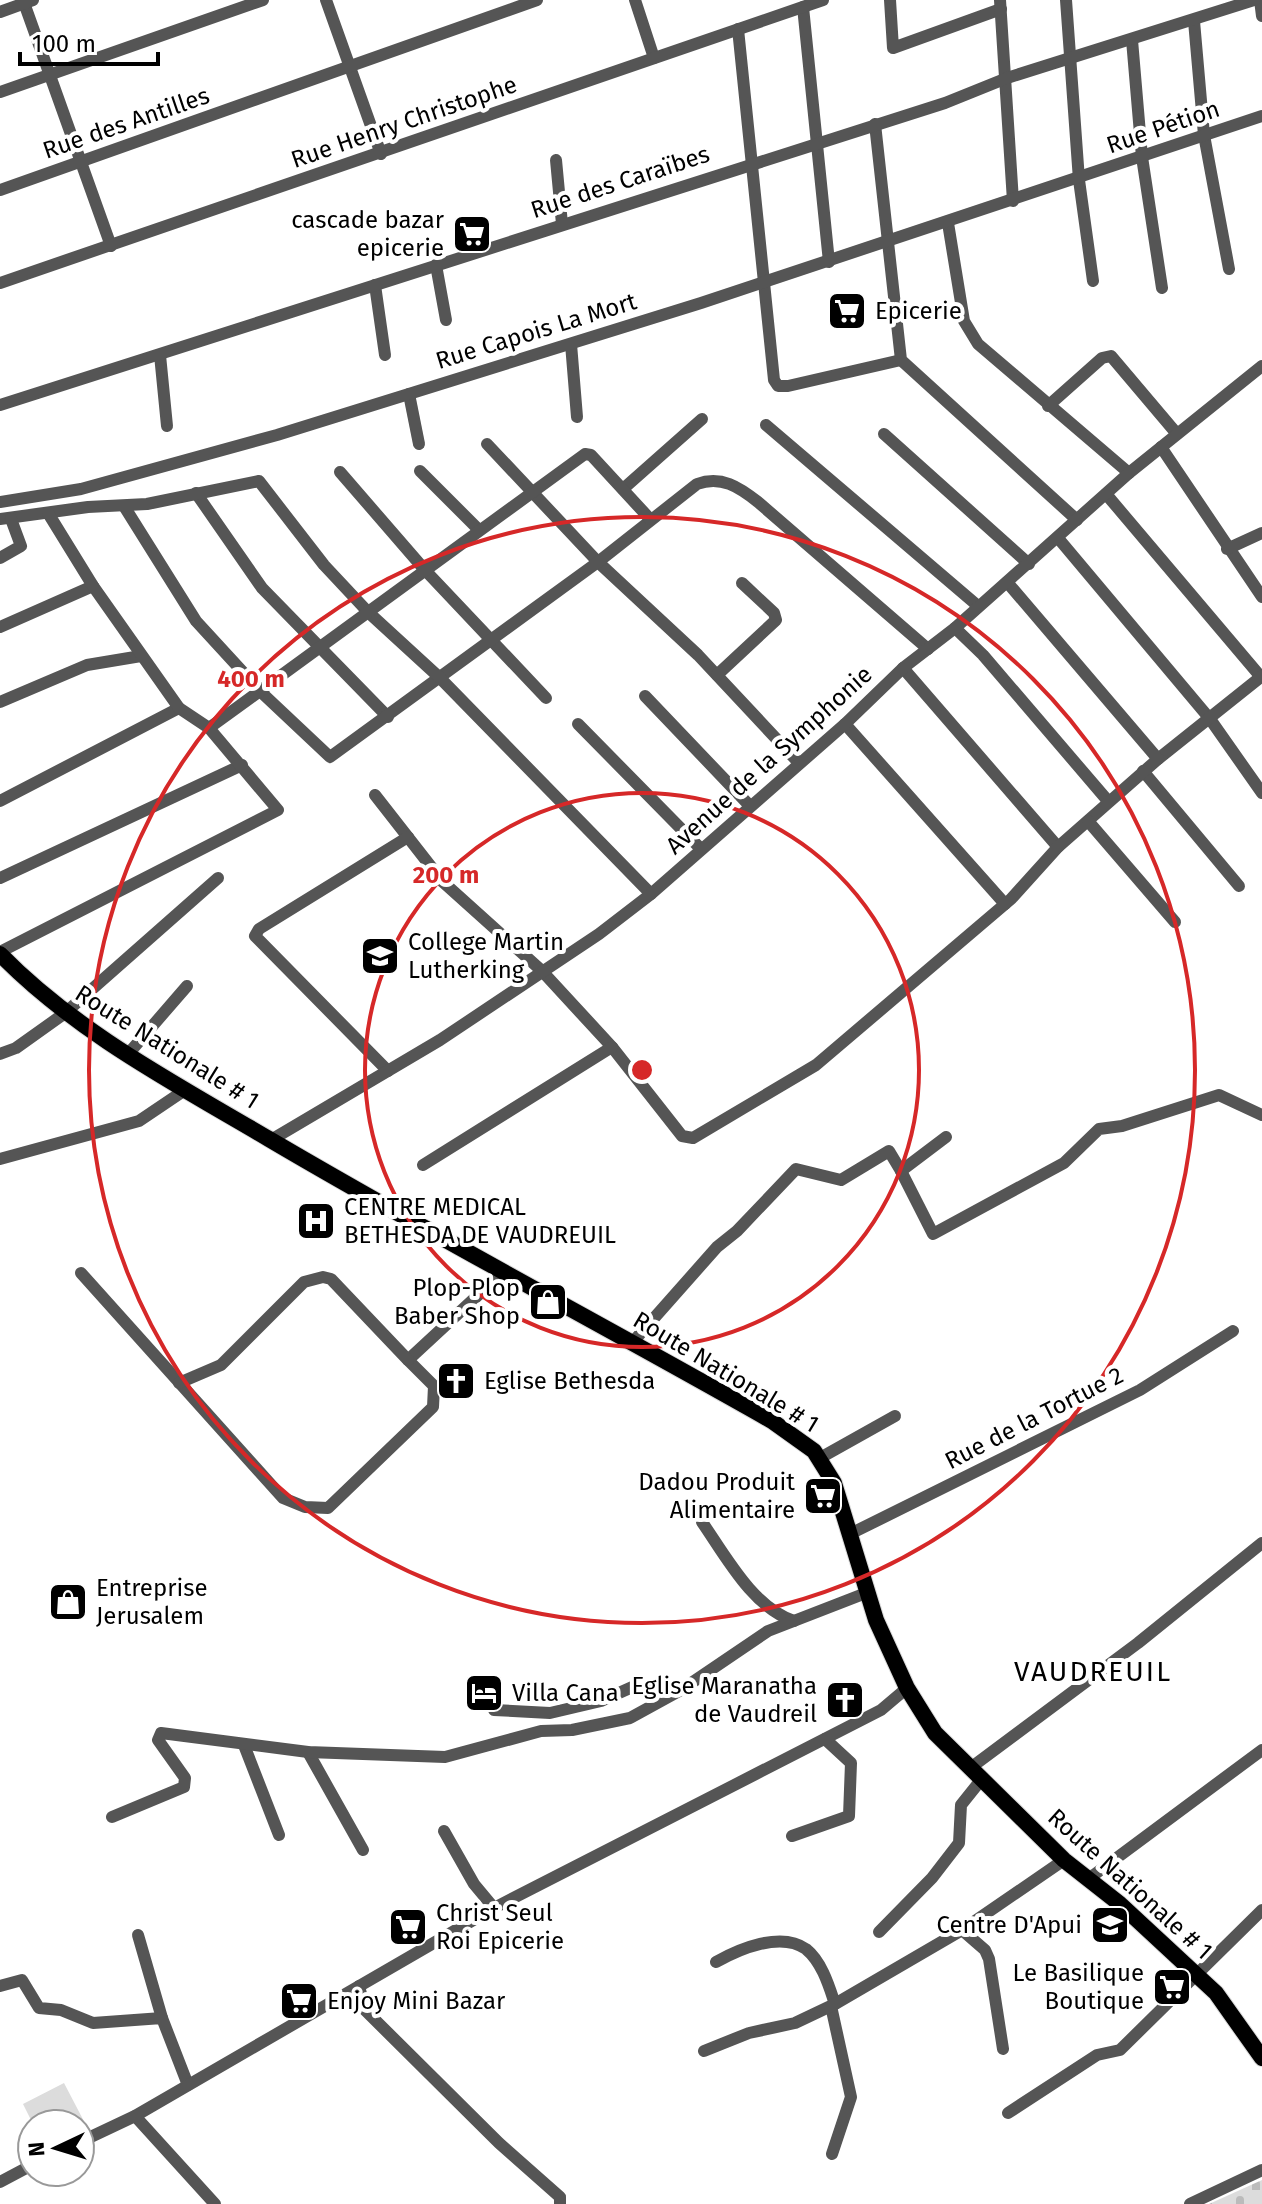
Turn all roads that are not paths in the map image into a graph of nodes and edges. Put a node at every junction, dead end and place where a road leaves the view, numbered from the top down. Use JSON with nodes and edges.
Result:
{"nodes":[{"id":1,"x":263,"y":0,"type":"edge"},
{"id":2,"x":326,"y":0,"type":"edge"},
{"id":3,"x":537,"y":0,"type":"edge"},
{"id":4,"x":635,"y":0,"type":"edge"},
{"id":5,"x":823,"y":0,"type":"edge"},
{"id":6,"x":890,"y":0,"type":"edge"},
{"id":7,"x":1066,"y":0,"type":"edge"},
{"id":8,"x":1254,"y":0,"type":"edge"},
{"id":9,"x":1260,"y":0,"type":"edge"},
{"id":10,"x":27,"y":1,"type":"edge"},
{"id":11,"x":1000,"y":4,"type":"edge"},
{"id":12,"x":803,"y":7,"type":"junction"},
{"id":13,"x":0,"y":12,"type":"edge"},
{"id":14,"x":1262,"y":16,"type":"edge"},
{"id":15,"x":1194,"y":21,"type":"junction"},
{"id":16,"x":738,"y":29,"type":"junction"},
{"id":17,"x":1132,"y":40,"type":"junction"},
{"id":18,"x":654,"y":58,"type":"junction"},
{"id":19,"x":1071,"y":60,"type":"junction"},
{"id":20,"x":352,"y":67,"type":"junction"},
{"id":21,"x":51,"y":74,"type":"junction"},
{"id":22,"x":1007,"y":78,"type":"junction"},
{"id":23,"x":0,"y":92,"type":"edge"},
{"id":24,"x":1262,"y":116,"type":"edge"},
{"id":25,"x":875,"y":124,"type":"junction"},
{"id":26,"x":1204,"y":135,"type":"junction"},
{"id":27,"x":817,"y":142,"type":"junction"},
{"id":28,"x":381,"y":154,"type":"junction"},
{"id":29,"x":1142,"y":157,"type":"junction"},
{"id":30,"x":556,"y":160,"type":"dead end"},
{"id":31,"x":754,"y":161,"type":"junction"},
{"id":32,"x":82,"y":162,"type":"junction"},
{"id":33,"x":1079,"y":180,"type":"junction"},
{"id":34,"x":0,"y":190,"type":"edge"},
{"id":35,"x":1013,"y":201,"type":"junction"},
{"id":36,"x":948,"y":223,"type":"junction"},
{"id":37,"x":562,"y":224,"type":"junction"},
{"id":38,"x":889,"y":242,"type":"junction"},
{"id":39,"x":111,"y":246,"type":"junction"},
{"id":40,"x":829,"y":262,"type":"junction"},
{"id":41,"x":436,"y":265,"type":"junction"},
{"id":42,"x":1229,"y":269,"type":"dead end"},
{"id":43,"x":764,"y":281,"type":"junction"},
{"id":44,"x":1093,"y":281,"type":"dead end"},
{"id":45,"x":0,"y":283,"type":"edge"},
{"id":46,"x":375,"y":285,"type":"junction"},
{"id":47,"x":1162,"y":288,"type":"dead end"},
{"id":48,"x":446,"y":320,"type":"dead end"},
{"id":49,"x":571,"y":344,"type":"junction"},
{"id":50,"x":160,"y":355,"type":"junction"},
{"id":51,"x":385,"y":355,"type":"dead end"},
{"id":52,"x":901,"y":360,"type":"junction"},
{"id":53,"x":1262,"y":366,"type":"edge"},
{"id":54,"x":409,"y":394,"type":"junction"},
{"id":55,"x":0,"y":405,"type":"edge"},
{"id":56,"x":1048,"y":406,"type":"junction"},
{"id":57,"x":577,"y":417,"type":"dead end"},
{"id":58,"x":702,"y":419,"type":"dead end"},
{"id":59,"x":766,"y":425,"type":"dead end"},
{"id":60,"x":167,"y":426,"type":"dead end"},
{"id":61,"x":884,"y":434,"type":"dead end"},
{"id":62,"x":1177,"y":434,"type":"junction"},
{"id":63,"x":419,"y":444,"type":"dead end"},
{"id":64,"x":487,"y":444,"type":"dead end"},
{"id":65,"x":1161,"y":447,"type":"junction"},
{"id":66,"x":420,"y":471,"type":"dead end"},
{"id":67,"x":340,"y":472,"type":"dead end"},
{"id":68,"x":1129,"y":473,"type":"junction"},
{"id":69,"x":623,"y":489,"type":"junction"},
{"id":70,"x":532,"y":490,"type":"junction"},
{"id":71,"x":196,"y":493,"type":"junction"},
{"id":72,"x":1106,"y":494,"type":"junction"},
{"id":73,"x":0,"y":502,"type":"edge"},
{"id":74,"x":124,"y":506,"type":"junction"},
{"id":75,"x":48,"y":513,"type":"junction"},
{"id":76,"x":6,"y":519,"type":"edge"},
{"id":77,"x":650,"y":519,"type":"junction"},
{"id":78,"x":1077,"y":520,"type":"junction"},
{"id":79,"x":479,"y":530,"type":"junction"},
{"id":80,"x":1262,"y":533,"type":"edge"},
{"id":81,"x":1058,"y":538,"type":"junction"},
{"id":82,"x":1227,"y":549,"type":"junction"},
{"id":83,"x":0,"y":558,"type":"edge"},
{"id":84,"x":598,"y":562,"type":"junction"},
{"id":85,"x":1029,"y":564,"type":"junction"},
{"id":86,"x":424,"y":569,"type":"junction"},
{"id":87,"x":1007,"y":582,"type":"junction"},
{"id":88,"x":742,"y":583,"type":"dead end"},
{"id":89,"x":93,"y":586,"type":"junction"},
{"id":90,"x":1262,"y":597,"type":"edge"},
{"id":91,"x":978,"y":606,"type":"junction"},
{"id":92,"x":368,"y":612,"type":"junction"},
{"id":93,"x":0,"y":627,"type":"edge"},
{"id":94,"x":955,"y":628,"type":"junction"},
{"id":95,"x":491,"y":640,"type":"junction"},
{"id":96,"x":320,"y":648,"type":"junction"},
{"id":97,"x":928,"y":649,"type":"junction"},
{"id":98,"x":141,"y":656,"type":"junction"},
{"id":99,"x":903,"y":668,"type":"junction"},
{"id":100,"x":717,"y":675,"type":"junction"},
{"id":101,"x":1261,"y":677,"type":"edge"},
{"id":102,"x":440,"y":678,"type":"junction"},
{"id":103,"x":262,"y":693,"type":"junction"},
{"id":104,"x":645,"y":696,"type":"dead end"},
{"id":105,"x":546,"y":698,"type":"dead end"},
{"id":106,"x":0,"y":702,"type":"edge"},
{"id":107,"x":179,"y":708,"type":"junction"},
{"id":108,"x":388,"y":717,"type":"junction"},
{"id":109,"x":1210,"y":719,"type":"junction"},
{"id":110,"x":578,"y":724,"type":"dead end"},
{"id":111,"x":845,"y":724,"type":"junction"},
{"id":112,"x":209,"y":728,"type":"junction"},
{"id":113,"x":1158,"y":759,"type":"junction"},
{"id":114,"x":799,"y":763,"type":"junction"},
{"id":115,"x":242,"y":765,"type":"junction"},
{"id":116,"x":1143,"y":771,"type":"junction"},
{"id":117,"x":1262,"y":793,"type":"edge"},
{"id":118,"x":375,"y":795,"type":"dead end"},
{"id":119,"x":0,"y":801,"type":"edge"},
{"id":120,"x":1108,"y":801,"type":"junction"},
{"id":121,"x":750,"y":806,"type":"junction"},
{"id":122,"x":1088,"y":821,"type":"junction"},
{"id":123,"x":408,"y":837,"type":"junction"},
{"id":124,"x":1058,"y":847,"type":"junction"},
{"id":125,"x":701,"y":849,"type":"junction"},
{"id":126,"x":0,"y":878,"type":"edge"},
{"id":127,"x":218,"y":878,"type":"dead end"},
{"id":128,"x":1239,"y":886,"type":"dead end"},
{"id":129,"x":651,"y":894,"type":"junction"},
{"id":130,"x":1005,"y":904,"type":"junction"},
{"id":131,"x":1175,"y":922,"type":"dead end"},
{"id":132,"x":0,"y":953,"type":"edge"},
{"id":133,"x":542,"y":971,"type":"junction"},
{"id":134,"x":187,"y":986,"type":"dead end"},
{"id":135,"x":65,"y":1013,"type":"junction"},
{"id":136,"x":612,"y":1047,"type":"junction"},
{"id":137,"x":129,"y":1053,"type":"junction"},
{"id":138,"x":0,"y":1054,"type":"edge"},
{"id":139,"x":388,"y":1071,"type":"junction"},
{"id":140,"x":185,"y":1090,"type":"junction"},
{"id":141,"x":1262,"y":1115,"type":"edge"},
{"id":142,"x":946,"y":1137,"type":"dead end"},
{"id":143,"x":271,"y":1140,"type":"junction"},
{"id":144,"x":0,"y":1159,"type":"edge"},
{"id":145,"x":423,"y":1165,"type":"dead end"},
{"id":146,"x":901,"y":1171,"type":"junction"},
{"id":147,"x":503,"y":1272,"type":"junction"},
{"id":148,"x":81,"y":1273,"type":"dead end"},
{"id":149,"x":1233,"y":1331,"type":"dead end"},
{"id":150,"x":632,"y":1343,"type":"junction"},
{"id":151,"x":408,"y":1360,"type":"junction"},
{"id":152,"x":179,"y":1383,"type":"junction"},
{"id":153,"x":895,"y":1416,"type":"dead end"},
{"id":154,"x":820,"y":1458,"type":"junction"},
{"id":155,"x":702,"y":1522,"type":"dead end"},
{"id":156,"x":850,"y":1534,"type":"junction"},
{"id":157,"x":1262,"y":1543,"type":"edge"},
{"id":158,"x":866,"y":1593,"type":"junction"},
{"id":159,"x":794,"y":1621,"type":"junction"},
{"id":160,"x":907,"y":1688,"type":"junction"},
{"id":161,"x":681,"y":1690,"type":"junction"},
{"id":162,"x":494,"y":1710,"type":"dead end"},
{"id":163,"x":825,"y":1739,"type":"junction"},
{"id":164,"x":244,"y":1745,"type":"junction"},
{"id":165,"x":1262,"y":1750,"type":"edge"},
{"id":166,"x":308,"y":1752,"type":"junction"},
{"id":167,"x":975,"y":1774,"type":"junction"},
{"id":168,"x":112,"y":1817,"type":"dead end"},
{"id":169,"x":444,"y":1831,"type":"dead end"},
{"id":170,"x":279,"y":1835,"type":"dead end"},
{"id":171,"x":792,"y":1836,"type":"dead end"},
{"id":172,"x":363,"y":1850,"type":"dead end"},
{"id":173,"x":1064,"y":1860,"type":"junction"},
{"id":174,"x":1087,"y":1880,"type":"junction"},
{"id":175,"x":494,"y":1908,"type":"junction"},
{"id":176,"x":1262,"y":1910,"type":"edge"},
{"id":177,"x":962,"y":1930,"type":"junction"},
{"id":178,"x":879,"y":1932,"type":"dead end"},
{"id":179,"x":138,"y":1935,"type":"dead end"},
{"id":180,"x":716,"y":1962,"type":"dead end"},
{"id":181,"x":1198,"y":1976,"type":"junction"},
{"id":182,"x":0,"y":1986,"type":"edge"},
{"id":183,"x":359,"y":1986,"type":"junction"},
{"id":184,"x":833,"y":2005,"type":"junction"},
{"id":185,"x":162,"y":2018,"type":"junction"},
{"id":186,"x":1003,"y":2049,"type":"dead end"},
{"id":187,"x":704,"y":2051,"type":"dead end"},
{"id":188,"x":1262,"y":2058,"type":"edge"},
{"id":189,"x":188,"y":2085,"type":"junction"},
{"id":190,"x":1008,"y":2113,"type":"dead end"},
{"id":191,"x":135,"y":2116,"type":"junction"},
{"id":192,"x":96,"y":2134,"type":"edge"},
{"id":193,"x":832,"y":2154,"type":"dead end"},
{"id":194,"x":1262,"y":2170,"type":"edge"},
{"id":195,"x":215,"y":2204,"type":"edge"},
{"id":196,"x":560,"y":2204,"type":"edge"},
{"id":197,"x":1190,"y":2204,"type":"edge"}],
"edges":[{"from":1,"to":21,"type":"street"},
{"from":2,"to":20,"type":"street"},
{"from":3,"to":20,"type":"street","name":"Rue des Antilles"},
{"from":4,"to":18,"type":"street"},
{"from":5,"to":12,"type":"street","name":"Rue Henry Christophe"},
{"from":6,"to":11,"type":"street"},
{"from":7,"to":19,"type":"street"},
{"from":8,"to":15,"type":"street","name":"Rue des Caraïbes"},
{"from":9,"to":14,"type":"street"},
{"from":10,"to":13,"type":"street"},
{"from":10,"to":21,"type":"street"},
{"from":11,"to":22,"type":"street"},
{"from":12,"to":16,"type":"street","name":"Rue Henry Christophe"},
{"from":12,"to":27,"type":"street"},
{"from":15,"to":17,"type":"street","name":"Rue des Caraïbes"},
{"from":15,"to":26,"type":"street"},
{"from":16,"to":18,"type":"street","name":"Rue Henry Christophe"},
{"from":16,"to":31,"type":"street"},
{"from":17,"to":19,"type":"street","name":"Rue des Caraïbes"},
{"from":17,"to":29,"type":"street"},
{"from":18,"to":28,"type":"street","name":"Rue Henry Christophe"},
{"from":19,"to":22,"type":"street","name":"Rue des Caraïbes"},
{"from":19,"to":33,"type":"street"},
{"from":20,"to":28,"type":"street"},
{"from":20,"to":32,"type":"street","name":"Rue des Antilles"},
{"from":21,"to":23,"type":"street"},
{"from":21,"to":32,"type":"street"},
{"from":22,"to":25,"type":"street","name":"Rue des Caraïbes"},
{"from":22,"to":35,"type":"street"},
{"from":24,"to":26,"type":"street","name":"Rue Pétion"},
{"from":25,"to":27,"type":"street","name":"Rue des Caraïbes"},
{"from":25,"to":38,"type":"street"},
{"from":26,"to":29,"type":"street","name":"Rue Pétion"},
{"from":26,"to":42,"type":"street"},
{"from":27,"to":31,"type":"street","name":"Rue des Caraïbes"},
{"from":27,"to":40,"type":"street"},
{"from":28,"to":39,"type":"street","name":"Rue Henry Christophe"},
{"from":29,"to":33,"type":"street","name":"Rue Pétion"},
{"from":29,"to":47,"type":"street"},
{"from":30,"to":37,"type":"street"},
{"from":31,"to":37,"type":"street","name":"Rue des Caraïbes"},
{"from":31,"to":43,"type":"street"},
{"from":32,"to":34,"type":"street","name":"Rue des Antilles"},
{"from":32,"to":39,"type":"street"},
{"from":33,"to":35,"type":"street","name":"Rue Capois La Mort"},
{"from":33,"to":44,"type":"street"},
{"from":35,"to":36,"type":"street","name":"Rue Capois La Mort"},
{"from":36,"to":38,"type":"street","name":"Rue Capois La Mort"},
{"from":36,"to":56,"type":"street"},
{"from":37,"to":41,"type":"street","name":"Rue des Caraïbes"},
{"from":38,"to":40,"type":"street","name":"Rue Capois La Mort"},
{"from":38,"to":52,"type":"street"},
{"from":39,"to":45,"type":"street","name":"Rue Henry Christophe"},
{"from":40,"to":43,"type":"street","name":"Rue Capois La Mort"},
{"from":41,"to":46,"type":"street","name":"Rue des Caraïbes"},
{"from":41,"to":48,"type":"street"},
{"from":43,"to":49,"type":"street","name":"Rue Capois La Mort"},
{"from":43,"to":52,"type":"street"},
{"from":46,"to":50,"type":"street","name":"Rue des Caraïbes"},
{"from":46,"to":51,"type":"street"},
{"from":49,"to":54,"type":"street","name":"Rue Capois La Mort"},
{"from":49,"to":57,"type":"street"},
{"from":50,"to":55,"type":"street","name":"Rue des Caraïbes"},
{"from":50,"to":60,"type":"street"},
{"from":52,"to":78,"type":"street"},
{"from":53,"to":62,"type":"street","name":"Avenue de la Symphonie"},
{"from":54,"to":63,"type":"street"},
{"from":54,"to":73,"type":"street","name":"Rue Capois La Mort"},
{"from":56,"to":62,"type":"street"},
{"from":56,"to":68,"type":"street"},
{"from":58,"to":69,"type":"street"},
{"from":59,"to":91,"type":"street"},
{"from":61,"to":85,"type":"street"},
{"from":62,"to":65,"type":"street","name":"Avenue de la Symphonie"},
{"from":64,"to":70,"type":"street"},
{"from":65,"to":68,"type":"street","name":"Avenue de la Symphonie"},
{"from":65,"to":82,"type":"street"},
{"from":66,"to":79,"type":"street"},
{"from":67,"to":86,"type":"street"},
{"from":68,"to":72,"type":"street","name":"Avenue de la Symphonie"},
{"from":69,"to":70,"type":"street"},
{"from":69,"to":77,"type":"street"},
{"from":70,"to":79,"type":"street"},
{"from":70,"to":84,"type":"street"},
{"from":71,"to":74,"type":"street"},
{"from":71,"to":92,"type":"street"},
{"from":71,"to":96,"type":"street"},
{"from":72,"to":78,"type":"street","name":"Avenue de la Symphonie"},
{"from":72,"to":101,"type":"street"},
{"from":74,"to":75,"type":"street"},
{"from":74,"to":103,"type":"street"},
{"from":75,"to":76,"type":"street"},
{"from":75,"to":89,"type":"street"},
{"from":76,"to":83,"type":"street"},
{"from":77,"to":84,"type":"street"},
{"from":77,"to":97,"type":"street"},
{"from":78,"to":81,"type":"street","name":"Avenue de la Symphonie"},
{"from":79,"to":86,"type":"street"},
{"from":80,"to":82,"type":"street"},
{"from":81,"to":85,"type":"street","name":"Avenue de la Symphonie"},
{"from":81,"to":109,"type":"street"},
{"from":82,"to":90,"type":"street"},
{"from":84,"to":95,"type":"street"},
{"from":84,"to":100,"type":"street"},
{"from":85,"to":87,"type":"street","name":"Avenue de la Symphonie"},
{"from":86,"to":92,"type":"street"},
{"from":86,"to":95,"type":"street"},
{"from":87,"to":91,"type":"street","name":"Avenue de la Symphonie"},
{"from":87,"to":113,"type":"street"},
{"from":88,"to":100,"type":"street"},
{"from":89,"to":93,"type":"street"},
{"from":89,"to":98,"type":"street"},
{"from":91,"to":94,"type":"street","name":"Avenue de la Symphonie"},
{"from":92,"to":96,"type":"street"},
{"from":92,"to":102,"type":"street"},
{"from":94,"to":97,"type":"street","name":"Avenue de la Symphonie"},
{"from":94,"to":120,"type":"street"},
{"from":95,"to":102,"type":"street"},
{"from":95,"to":105,"type":"street"},
{"from":96,"to":103,"type":"street"},
{"from":96,"to":108,"type":"street"},
{"from":97,"to":99,"type":"street","name":"Avenue de la Symphonie"},
{"from":98,"to":106,"type":"street"},
{"from":98,"to":107,"type":"street"},
{"from":99,"to":111,"type":"street","name":"Avenue de la Symphonie"},
{"from":99,"to":124,"type":"street"},
{"from":100,"to":114,"type":"street"},
{"from":101,"to":109,"type":"street"},
{"from":102,"to":108,"type":"street"},
{"from":102,"to":129,"type":"street"},
{"from":103,"to":108,"type":"street"},
{"from":103,"to":112,"type":"street"},
{"from":104,"to":121,"type":"street"},
{"from":107,"to":112,"type":"street"},
{"from":107,"to":119,"type":"street"},
{"from":109,"to":113,"type":"street"},
{"from":109,"to":117,"type":"street"},
{"from":110,"to":125,"type":"street"},
{"from":111,"to":114,"type":"street","name":"Avenue de la Symphonie"},
{"from":111,"to":130,"type":"street"},
{"from":112,"to":115,"type":"street"},
{"from":113,"to":116,"type":"street"},
{"from":114,"to":121,"type":"street","name":"Avenue de la Symphonie"},
{"from":115,"to":126,"type":"street"},
{"from":115,"to":132,"type":"street"},
{"from":116,"to":120,"type":"street"},
{"from":116,"to":128,"type":"street"},
{"from":118,"to":123,"type":"street"},
{"from":120,"to":122,"type":"street"},
{"from":121,"to":125,"type":"street","name":"Avenue de la Symphonie"},
{"from":122,"to":124,"type":"street"},
{"from":122,"to":131,"type":"street"},
{"from":123,"to":133,"type":"street"},
{"from":123,"to":139,"type":"street"},
{"from":124,"to":130,"type":"street"},
{"from":125,"to":129,"type":"street","name":"Avenue de la Symphonie"},
{"from":127,"to":135,"type":"street"},
{"from":129,"to":133,"type":"street","name":"Avenue de la Symphonie"},
{"from":130,"to":136,"type":"street"},
{"from":132,"to":135,"type":"main road","name":"Route Nationale # 1"},
{"from":133,"to":136,"type":"street"},
{"from":133,"to":139,"type":"street","name":"Avenue de la Symphonie"},
{"from":134,"to":137,"type":"street"},
{"from":135,"to":137,"type":"main road","name":"Route Nationale # 1"},
{"from":135,"to":138,"type":"street"},
{"from":136,"to":145,"type":"street"},
{"from":137,"to":140,"type":"main road","name":"Route Nationale # 1"},
{"from":139,"to":143,"type":"street","name":"Avenue de la Symphonie"},
{"from":140,"to":143,"type":"main road","name":"Route Nationale # 1"},
{"from":140,"to":144,"type":"street"},
{"from":141,"to":146,"type":"street"},
{"from":142,"to":146,"type":"street"},
{"from":143,"to":147,"type":"main road","name":"Route Nationale # 1"},
{"from":146,"to":150,"type":"street"},
{"from":147,"to":150,"type":"main road","name":"Route Nationale # 1"},
{"from":147,"to":151,"type":"street"},
{"from":148,"to":152,"type":"street"},
{"from":149,"to":156,"type":"street","name":"Rue de la Tortue 2"},
{"from":150,"to":154,"type":"main road","name":"Route Nationale # 1"},
{"from":151,"to":152,"type":"street"},
{"from":151,"to":152,"type":"street"},
{"from":153,"to":154,"type":"street"},
{"from":154,"to":156,"type":"main road","name":"Route Nationale # 1"},
{"from":155,"to":159,"type":"street"},
{"from":156,"to":158,"type":"main road","name":"Route Nationale # 1"},
{"from":157,"to":167,"type":"street"},
{"from":158,"to":159,"type":"street"},
{"from":158,"to":160,"type":"main road","name":"Route Nationale # 1"},
{"from":159,"to":161,"type":"street"},
{"from":160,"to":163,"type":"street"},
{"from":160,"to":167,"type":"main road","name":"Route Nationale # 1"},
{"from":161,"to":162,"type":"street"},
{"from":161,"to":166,"type":"street"},
{"from":163,"to":171,"type":"street"},
{"from":163,"to":175,"type":"street"},
{"from":164,"to":166,"type":"street"},
{"from":164,"to":168,"type":"street"},
{"from":164,"to":170,"type":"street"},
{"from":165,"to":174,"type":"street"},
{"from":166,"to":172,"type":"street"},
{"from":167,"to":173,"type":"main road","name":"Route Nationale # 1"},
{"from":167,"to":178,"type":"street"},
{"from":169,"to":175,"type":"street"},
{"from":173,"to":174,"type":"main road","name":"Route Nationale # 1"},
{"from":173,"to":177,"type":"street"},
{"from":174,"to":181,"type":"main road","name":"Route Nationale # 1"},
{"from":175,"to":183,"type":"street"},
{"from":176,"to":181,"type":"street"},
{"from":177,"to":184,"type":"street"},
{"from":177,"to":186,"type":"street"},
{"from":179,"to":185,"type":"street"},
{"from":180,"to":184,"type":"street"},
{"from":181,"to":188,"type":"main road","name":"Route Nationale # 1"},
{"from":181,"to":190,"type":"street"},
{"from":182,"to":185,"type":"street"},
{"from":183,"to":189,"type":"street"},
{"from":183,"to":196,"type":"street"},
{"from":184,"to":187,"type":"street"},
{"from":184,"to":193,"type":"street"},
{"from":185,"to":189,"type":"street"},
{"from":189,"to":191,"type":"street"},
{"from":191,"to":192,"type":"street"},
{"from":191,"to":195,"type":"street"},
{"from":194,"to":197,"type":"street"}]}
